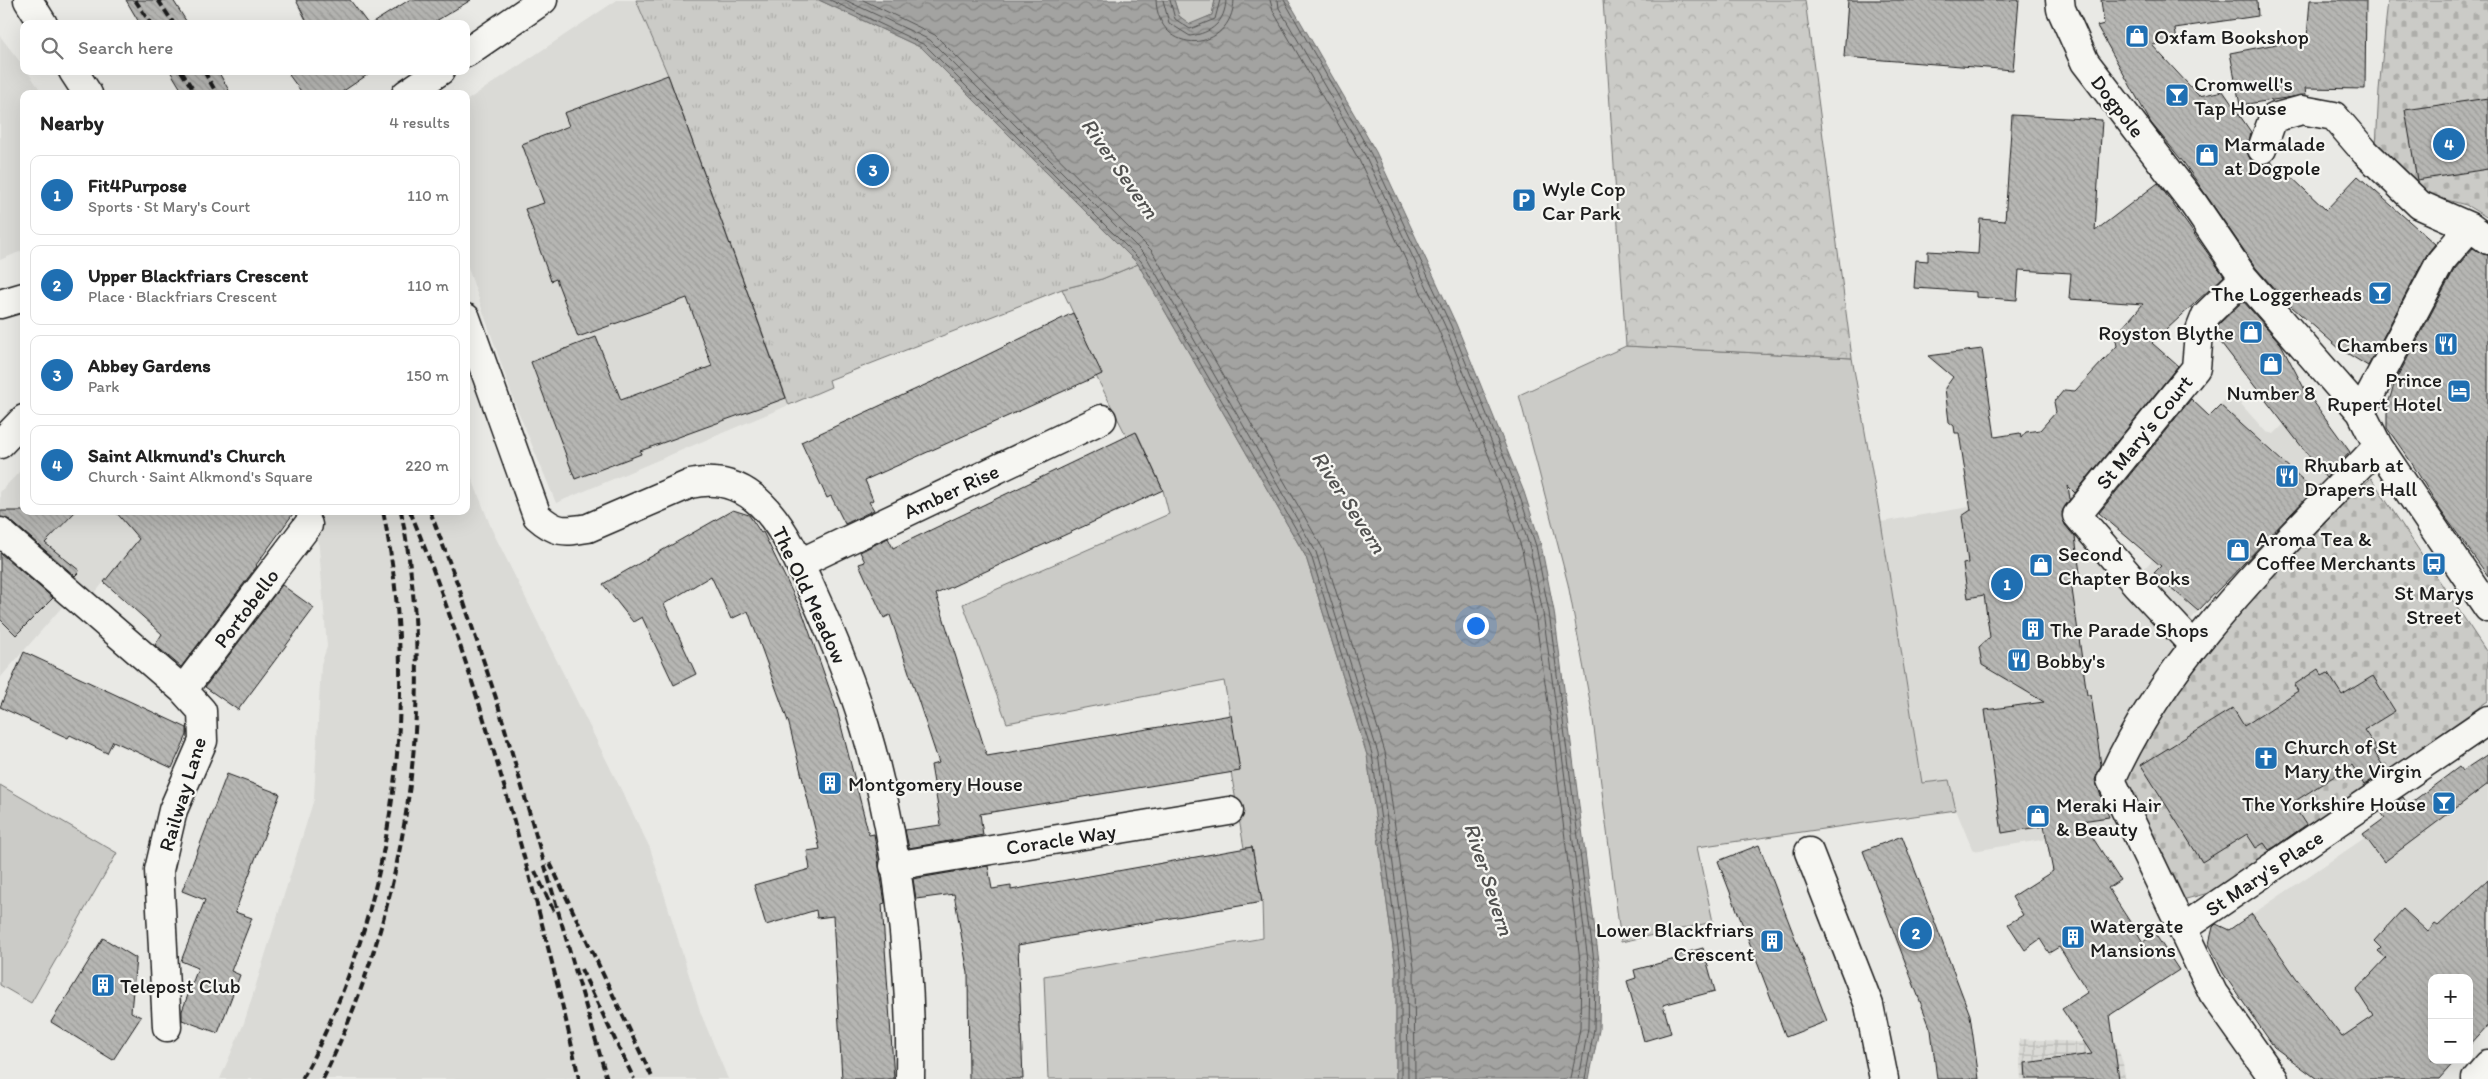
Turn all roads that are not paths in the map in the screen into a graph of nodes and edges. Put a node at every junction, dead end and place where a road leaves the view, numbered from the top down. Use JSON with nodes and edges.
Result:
{"nodes":[{"id":1,"x":28,"y":0,"type":"edge"},
{"id":2,"x":542,"y":0,"type":"edge"},
{"id":3,"x":2060,"y":0,"type":"edge"},
{"id":4,"x":40,"y":20,"type":"edge"},
{"id":5,"x":470,"y":50,"type":"edge"},
{"id":6,"x":76,"y":75,"type":"edge"},
{"id":7,"x":434,"y":75,"type":"edge"},
{"id":8,"x":86,"y":90,"type":"edge"},
{"id":9,"x":412,"y":90,"type":"edge"},
{"id":10,"x":2262,"y":149,"type":"dead end"},
{"id":11,"x":2479,"y":234,"type":"edge"},
{"id":12,"x":2244,"y":278,"type":"junction"},
{"id":13,"x":20,"y":298,"type":"edge"},
{"id":14,"x":0,"y":304,"type":"edge"},
{"id":15,"x":470,"y":329,"type":"edge"},
{"id":16,"x":2362,"y":412,"type":"junction"},
{"id":17,"x":1102,"y":419,"type":"dead end"},
{"id":18,"x":20,"y":424,"type":"edge"},
{"id":19,"x":0,"y":444,"type":"edge"},
{"id":20,"x":2378,"y":446,"type":"junction"},
{"id":21,"x":308,"y":525,"type":"dead end"},
{"id":22,"x":0,"y":532,"type":"edge"},
{"id":23,"x":800,"y":563,"type":"junction"},
{"id":24,"x":2488,"y":608,"type":"edge"},
{"id":25,"x":2194,"y":645,"type":"junction"},
{"id":26,"x":184,"y":690,"type":"junction"},
{"id":27,"x":2488,"y":720,"type":"edge"},
{"id":28,"x":1229,"y":811,"type":"dead end"},
{"id":29,"x":1809,"y":852,"type":"dead end"},
{"id":30,"x":894,"y":866,"type":"junction"},
{"id":31,"x":2183,"y":928,"type":"junction"},
{"id":32,"x":167,"y":1027,"type":"dead end"},
{"id":33,"x":2488,"y":1065,"type":"edge"},
{"id":34,"x":910,"y":1079,"type":"edge"},
{"id":35,"x":1884,"y":1079,"type":"edge"},
{"id":36,"x":2274,"y":1079,"type":"edge"},
{"id":37,"x":2476,"y":1079,"type":"edge"}],
"edges":[{"from":1,"to":4,"type":"street"},
{"from":2,"to":5,"type":"street"},
{"from":3,"to":12,"type":"street","name":"Dogpole"},
{"from":6,"to":8,"type":"street"},
{"from":7,"to":9,"type":"street"},
{"from":10,"to":11,"type":"street"},
{"from":11,"to":16,"type":"street"},
{"from":12,"to":16,"type":"street","name":"Dogpole"},
{"from":12,"to":25,"type":"street","name":"St Mary's Court"},
{"from":13,"to":14,"type":"street"},
{"from":15,"to":23,"type":"street","name":"The Old Meadow"},
{"from":16,"to":20,"type":"street","name":"Dogpole"},
{"from":17,"to":23,"type":"street","name":"Amber Rise"},
{"from":18,"to":19,"type":"street"},
{"from":20,"to":24,"type":"street","name":"Dogpole"},
{"from":20,"to":25,"type":"street","name":"St Mary's Place"},
{"from":21,"to":26,"type":"street","name":"Portobello"},
{"from":22,"to":26,"type":"street","name":"Railway Lane"},
{"from":23,"to":30,"type":"street","name":"The Old Meadow"},
{"from":25,"to":31,"type":"street","name":"St Mary's Place"},
{"from":26,"to":32,"type":"street","name":"Railway Lane"},
{"from":27,"to":31,"type":"street","name":"St Mary's Place"},
{"from":28,"to":30,"type":"street","name":"Coracle Way"},
{"from":29,"to":35,"type":"street"},
{"from":30,"to":34,"type":"street","name":"The Old Meadow"},
{"from":31,"to":36,"type":"street"},
{"from":33,"to":37,"type":"street"}]}
